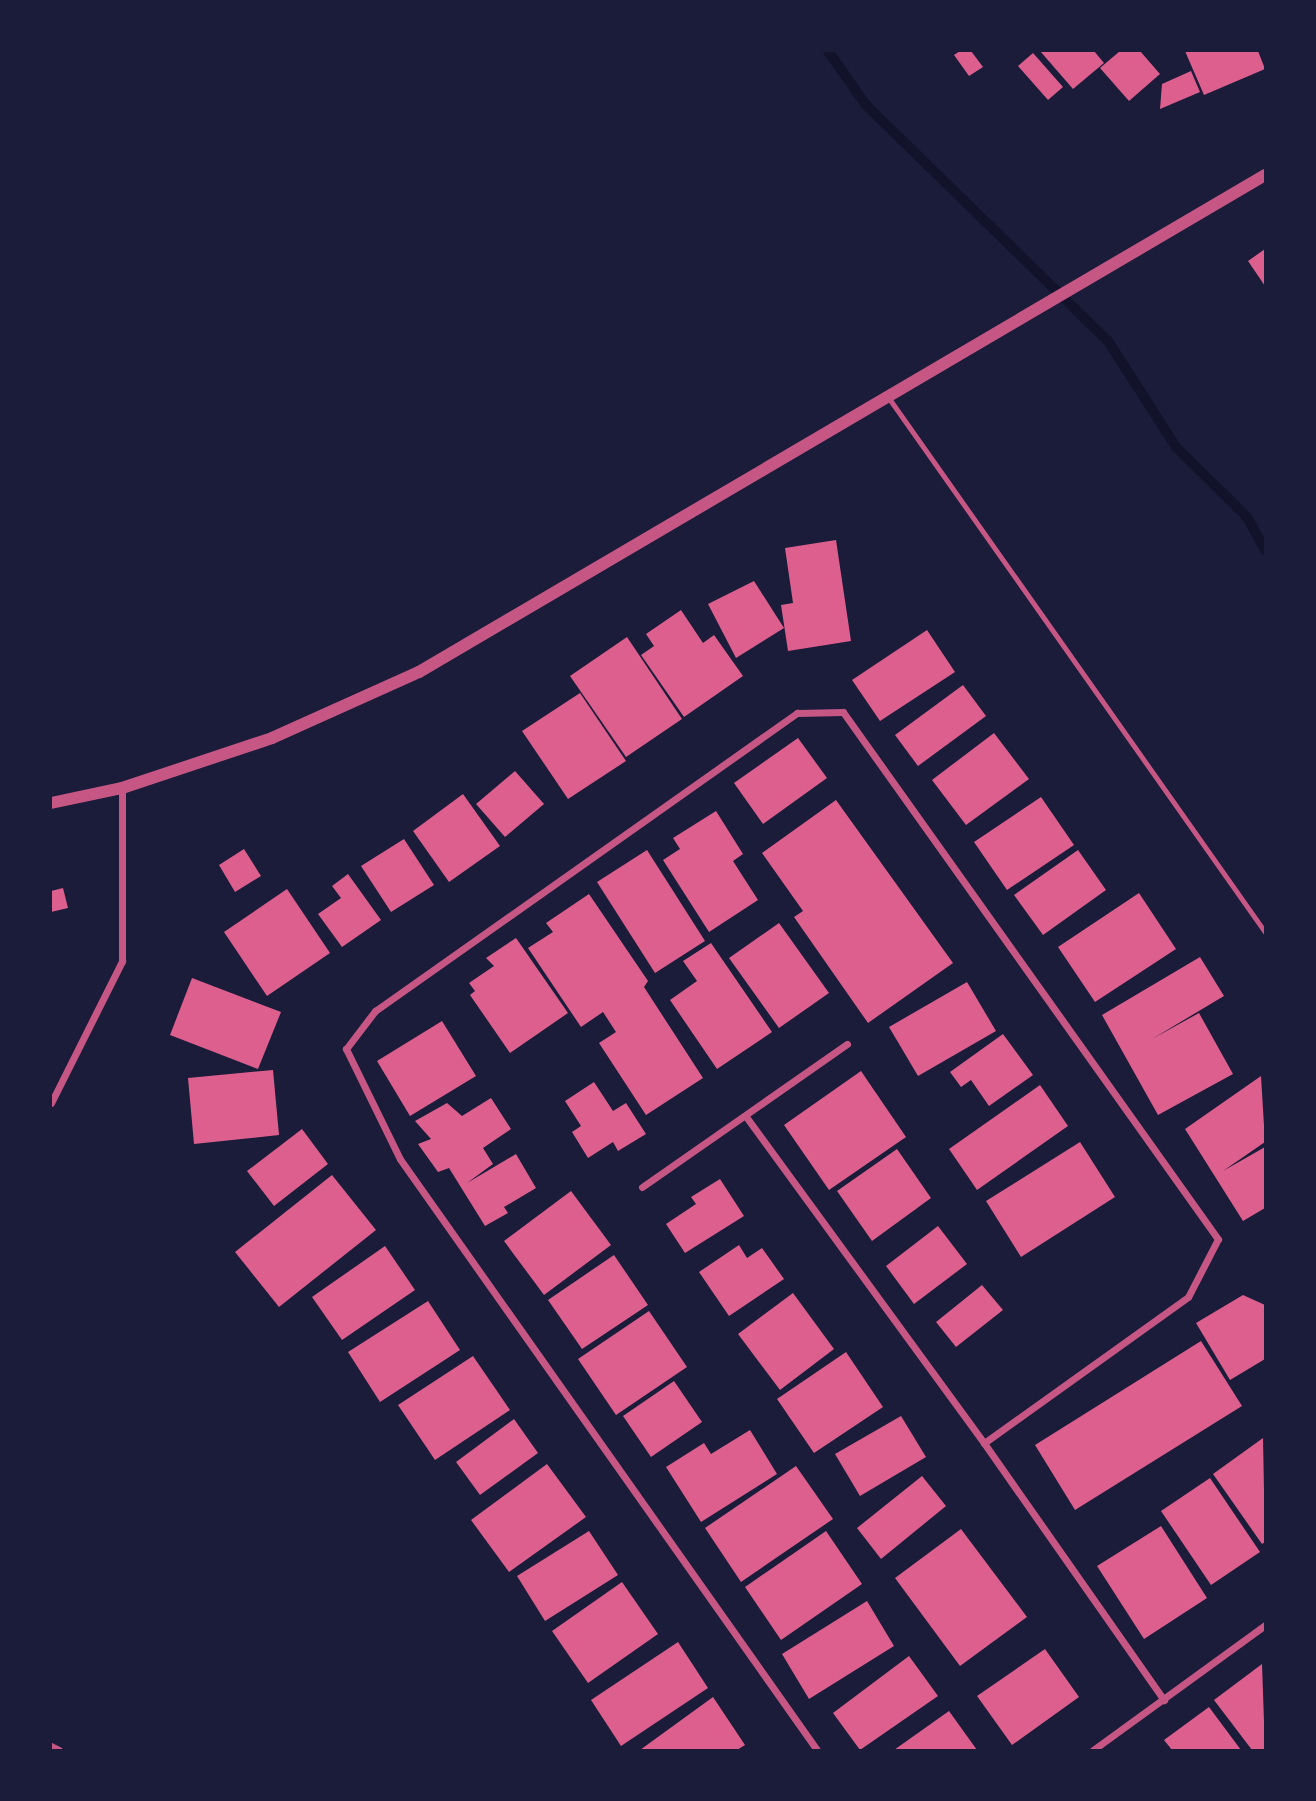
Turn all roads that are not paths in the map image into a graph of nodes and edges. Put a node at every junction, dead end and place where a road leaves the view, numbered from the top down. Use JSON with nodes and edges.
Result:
{"nodes":[{"id":1,"x":1265,"y":175,"type":"edge"},
{"id":2,"x":887,"y":397,"type":"junction"},
{"id":3,"x":122,"y":788,"type":"junction"},
{"id":4,"x":51,"y":803,"type":"edge"},
{"id":5,"x":1265,"y":932,"type":"edge"},
{"id":6,"x":847,"y":1044,"type":"dead end"},
{"id":7,"x":51,"y":1103,"type":"edge"},
{"id":8,"x":747,"y":1118,"type":"junction"},
{"id":9,"x":642,"y":1187,"type":"dead end"},
{"id":10,"x":984,"y":1443,"type":"junction"},
{"id":11,"x":1265,"y":1625,"type":"edge"},
{"id":12,"x":1164,"y":1700,"type":"junction"},
{"id":13,"x":51,"y":1746,"type":"edge"},
{"id":14,"x":59,"y":1750,"type":"edge"},
{"id":15,"x":817,"y":1750,"type":"edge"},
{"id":16,"x":1093,"y":1750,"type":"edge"}],
"edges":[{"from":1,"to":2,"type":"street"},
{"from":2,"to":3,"type":"street"},
{"from":2,"to":5,"type":"lane"},
{"from":3,"to":4,"type":"street"},
{"from":3,"to":7,"type":"street"},
{"from":6,"to":8,"type":"street"},
{"from":8,"to":9,"type":"street"},
{"from":8,"to":10,"type":"street"},
{"from":10,"to":12,"type":"street"},
{"from":10,"to":15,"type":"street"},
{"from":11,"to":12,"type":"street"},
{"from":12,"to":16,"type":"street"},
{"from":13,"to":14,"type":"street"}]}
